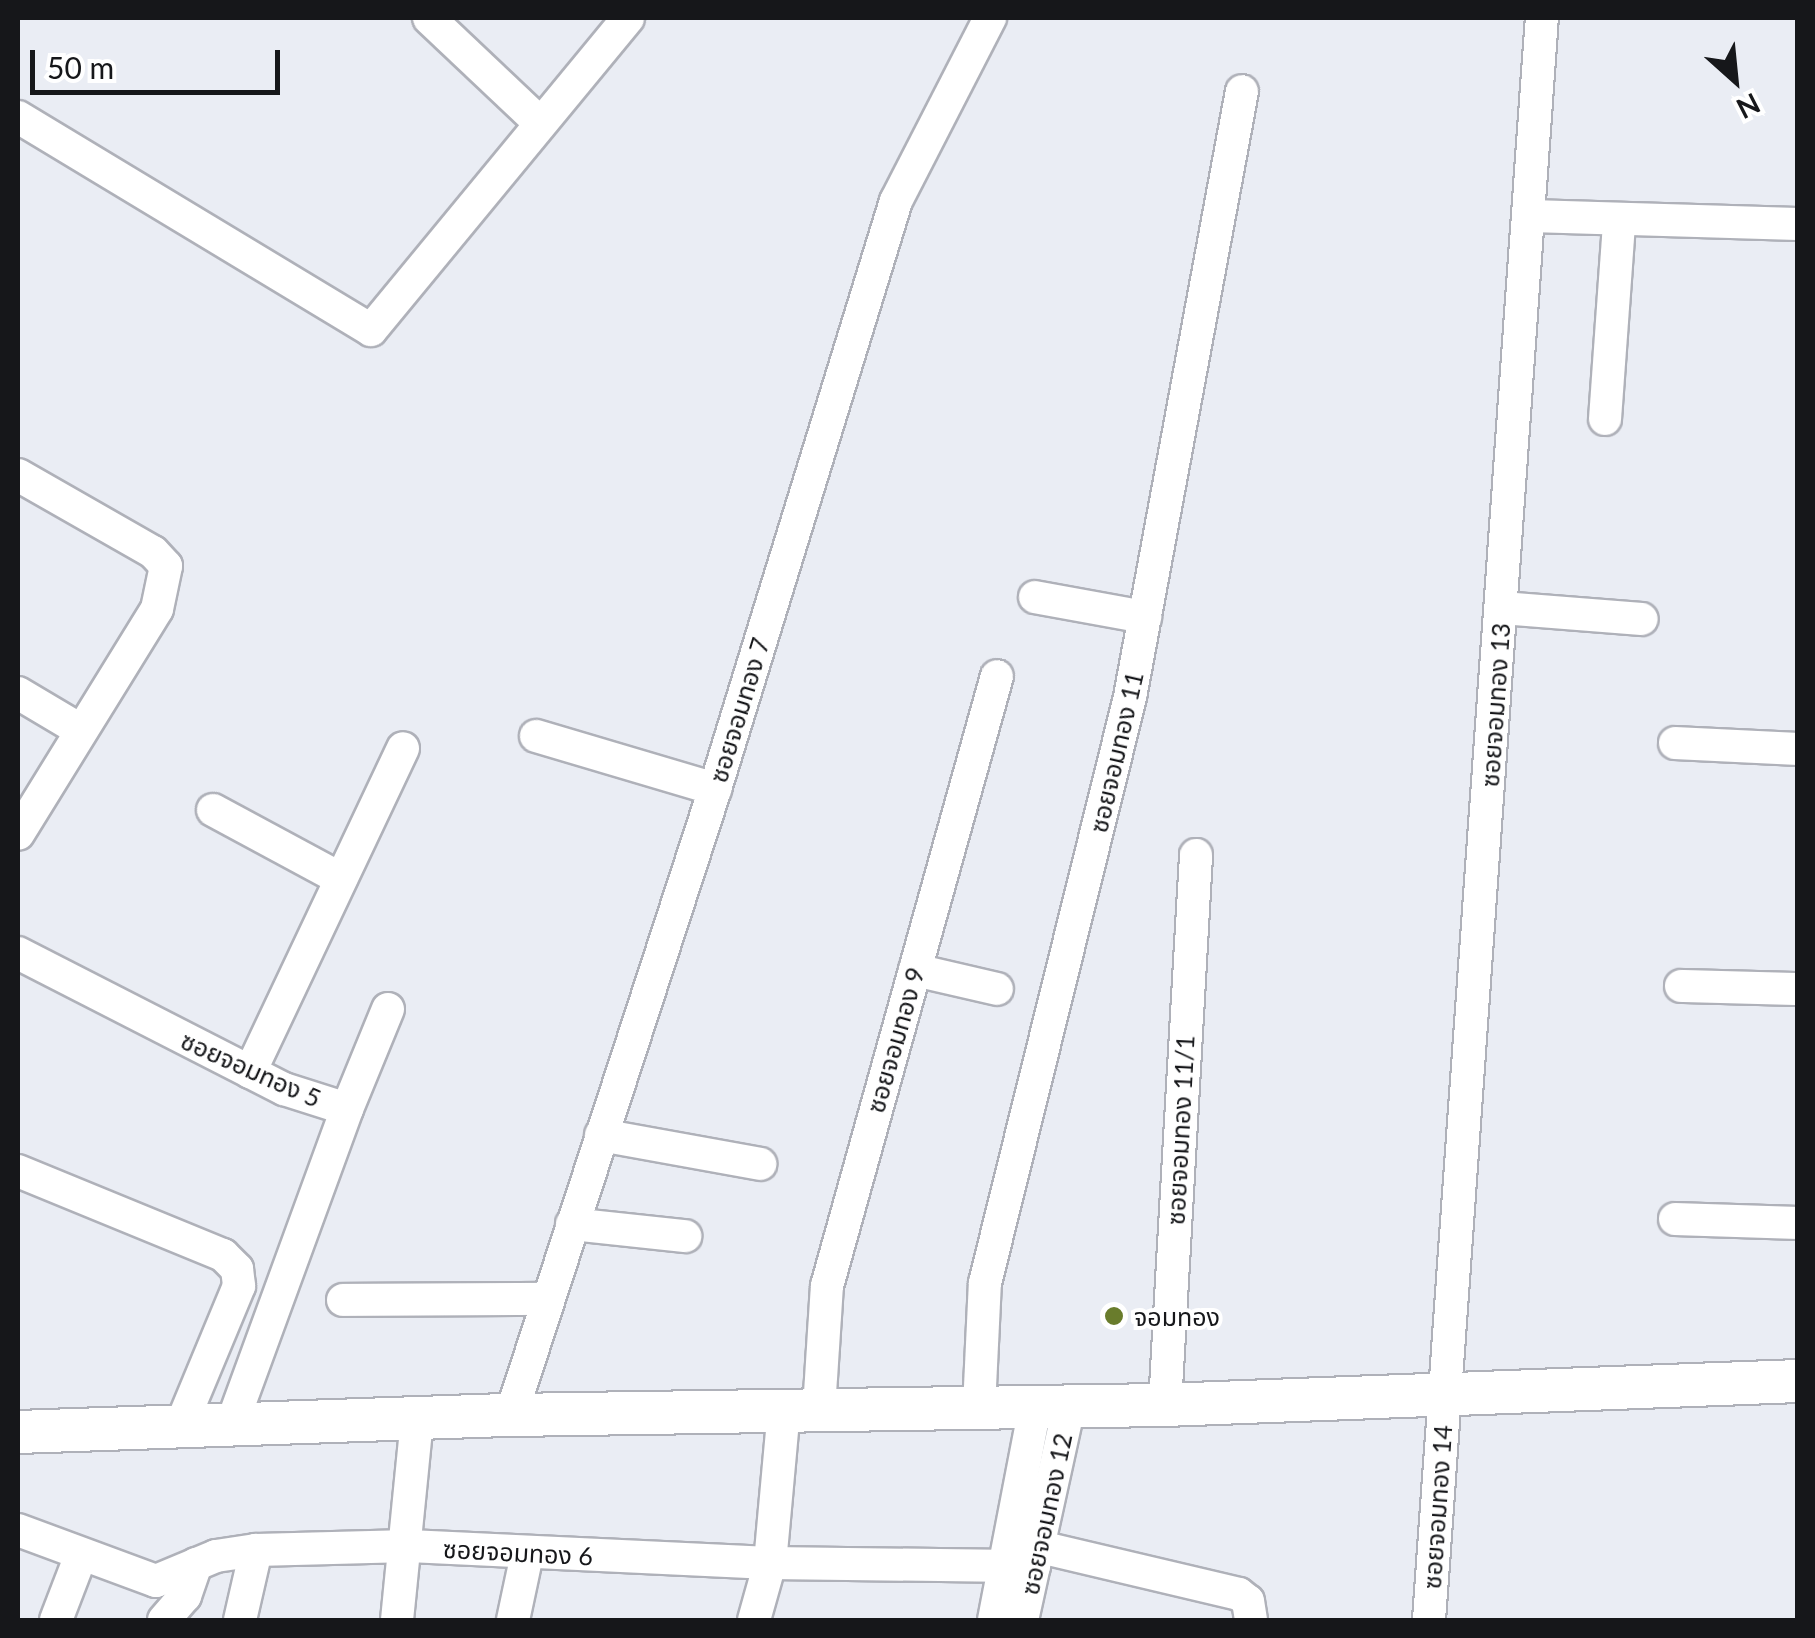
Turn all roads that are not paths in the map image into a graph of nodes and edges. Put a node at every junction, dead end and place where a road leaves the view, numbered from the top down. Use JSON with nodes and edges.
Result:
{"nodes":[{"id":1,"x":429,"y":18,"type":"edge"},
{"id":2,"x":628,"y":18,"type":"edge"},
{"id":3,"x":990,"y":18,"type":"edge"},
{"id":4,"x":1542,"y":18,"type":"edge"},
{"id":5,"x":1242,"y":91,"type":"dead end"},
{"id":6,"x":18,"y":117,"type":"edge"},
{"id":7,"x":540,"y":123,"type":"junction"},
{"id":8,"x":1530,"y":216,"type":"junction"},
{"id":9,"x":1619,"y":222,"type":"junction"},
{"id":10,"x":1798,"y":224,"type":"edge"},
{"id":11,"x":1605,"y":420,"type":"dead end"},
{"id":12,"x":18,"y":474,"type":"edge"},
{"id":13,"x":1035,"y":598,"type":"dead end"},
{"id":14,"x":1502,"y":608,"type":"junction"},
{"id":15,"x":1145,"y":616,"type":"junction"},
{"id":16,"x":1642,"y":619,"type":"dead end"},
{"id":17,"x":997,"y":676,"type":"dead end"},
{"id":18,"x":18,"y":693,"type":"edge"},
{"id":19,"x":80,"y":730,"type":"junction"},
{"id":20,"x":536,"y":736,"type":"dead end"},
{"id":21,"x":1675,"y":744,"type":"dead end"},
{"id":22,"x":403,"y":748,"type":"dead end"},
{"id":23,"x":1798,"y":749,"type":"edge"},
{"id":24,"x":715,"y":789,"type":"junction"},
{"id":25,"x":213,"y":810,"type":"dead end"},
{"id":26,"x":18,"y":834,"type":"edge"},
{"id":27,"x":1196,"y":855,"type":"dead end"},
{"id":28,"x":341,"y":879,"type":"junction"},
{"id":29,"x":18,"y":954,"type":"edge"},
{"id":30,"x":916,"y":970,"type":"junction"},
{"id":31,"x":1681,"y":986,"type":"dead end"},
{"id":32,"x":997,"y":989,"type":"dead end"},
{"id":33,"x":1798,"y":990,"type":"edge"},
{"id":34,"x":388,"y":1009,"type":"dead end"},
{"id":35,"x":250,"y":1072,"type":"junction"},
{"id":36,"x":347,"y":1109,"type":"junction"},
{"id":37,"x":600,"y":1136,"type":"junction"},
{"id":38,"x":760,"y":1164,"type":"dead end"},
{"id":39,"x":18,"y":1170,"type":"edge"},
{"id":40,"x":1674,"y":1219,"type":"dead end"},
{"id":41,"x":1798,"y":1223,"type":"edge"},
{"id":42,"x":572,"y":1224,"type":"junction"},
{"id":43,"x":685,"y":1236,"type":"dead end"},
{"id":44,"x":548,"y":1298,"type":"junction"},
{"id":45,"x":343,"y":1300,"type":"dead end"},
{"id":46,"x":1798,"y":1382,"type":"edge"},
{"id":47,"x":1446,"y":1393,"type":"junction"},
{"id":48,"x":1165,"y":1405,"type":"junction"},
{"id":49,"x":1052,"y":1407,"type":"junction"},
{"id":50,"x":980,"y":1408,"type":"junction"},
{"id":51,"x":802,"y":1409,"type":"junction"},
{"id":52,"x":511,"y":1414,"type":"junction"},
{"id":53,"x":417,"y":1418,"type":"junction"},
{"id":54,"x":231,"y":1426,"type":"junction"},
{"id":55,"x":180,"y":1428,"type":"junction"},
{"id":56,"x":18,"y":1432,"type":"edge"},
{"id":57,"x":18,"y":1530,"type":"edge"},
{"id":58,"x":409,"y":1546,"type":"junction"},
{"id":59,"x":256,"y":1550,"type":"junction"},
{"id":60,"x":527,"y":1554,"type":"junction"},
{"id":61,"x":81,"y":1555,"type":"junction"},
{"id":62,"x":1027,"y":1560,"type":"junction"},
{"id":63,"x":770,"y":1563,"type":"junction"},
{"id":64,"x":196,"y":1564,"type":"junction"},
{"id":65,"x":56,"y":1620,"type":"edge"},
{"id":66,"x":164,"y":1620,"type":"edge"},
{"id":67,"x":240,"y":1620,"type":"edge"},
{"id":68,"x":397,"y":1620,"type":"edge"},
{"id":69,"x":513,"y":1620,"type":"edge"},
{"id":70,"x":754,"y":1620,"type":"edge"},
{"id":71,"x":994,"y":1620,"type":"edge"},
{"id":72,"x":1022,"y":1620,"type":"edge"},
{"id":73,"x":1251,"y":1620,"type":"edge"},
{"id":74,"x":1429,"y":1620,"type":"edge"}],
"edges":[{"from":1,"to":7,"type":"street"},
{"from":2,"to":7,"type":"street"},
{"from":3,"to":24,"type":"street","name":"ซอยจอมทอง 7"},
{"from":4,"to":8,"type":"street","name":"ซอยจอมทอง 13"},
{"from":5,"to":15,"type":"street","name":"ซอยจอมทอง 11"},
{"from":6,"to":7,"type":"street"},
{"from":8,"to":9,"type":"street"},
{"from":8,"to":14,"type":"street","name":"ซอยจอมทอง 13"},
{"from":9,"to":10,"type":"street"},
{"from":9,"to":11,"type":"street"},
{"from":12,"to":19,"type":"street"},
{"from":13,"to":15,"type":"street"},
{"from":14,"to":16,"type":"street"},
{"from":14,"to":47,"type":"street","name":"ซอยจอมทอง 13"},
{"from":15,"to":50,"type":"street","name":"ซอยจอมทอง 11"},
{"from":17,"to":30,"type":"street","name":"ซอยจอมทอง 9"},
{"from":18,"to":19,"type":"street"},
{"from":19,"to":26,"type":"street"},
{"from":20,"to":24,"type":"street"},
{"from":21,"to":23,"type":"street"},
{"from":22,"to":28,"type":"street"},
{"from":24,"to":37,"type":"street","name":"ซอยจอมทอง 7"},
{"from":25,"to":28,"type":"street"},
{"from":27,"to":48,"type":"street","name":"ซอยจอมทอง 11/1"},
{"from":28,"to":35,"type":"street"},
{"from":29,"to":35,"type":"street","name":"ซอยจอมทอง 5"},
{"from":30,"to":32,"type":"street"},
{"from":30,"to":51,"type":"street","name":"ซอยจอมทอง 9"},
{"from":31,"to":33,"type":"street"},
{"from":34,"to":36,"type":"street"},
{"from":35,"to":36,"type":"street","name":"ซอยจอมทอง 5"},
{"from":36,"to":54,"type":"street","name":"ซอยจอมทอง 5"},
{"from":37,"to":38,"type":"street"},
{"from":37,"to":42,"type":"street","name":"ซอยจอมทอง 7"},
{"from":39,"to":55,"type":"street"},
{"from":40,"to":41,"type":"street"},
{"from":42,"to":43,"type":"street"},
{"from":42,"to":44,"type":"street","name":"ซอยจอมทอง 7"},
{"from":44,"to":45,"type":"street"},
{"from":44,"to":52,"type":"street","name":"ซอยจอมทอง 7"},
{"from":46,"to":47,"type":"main road"},
{"from":47,"to":48,"type":"main road"},
{"from":47,"to":74,"type":"street","name":"ซอยจอมทอง 14"},
{"from":48,"to":49,"type":"main road"},
{"from":49,"to":50,"type":"main road"},
{"from":49,"to":62,"type":"street","name":"ซอยจอมทอง 12"},
{"from":50,"to":51,"type":"main road"},
{"from":51,"to":52,"type":"main road"},
{"from":51,"to":63,"type":"street","name":"ซอยจอมทอง 9"},
{"from":52,"to":53,"type":"main road"},
{"from":53,"to":54,"type":"main road"},
{"from":53,"to":58,"type":"street"},
{"from":54,"to":55,"type":"main road"},
{"from":55,"to":56,"type":"main road"},
{"from":57,"to":61,"type":"street","name":"ซอยจอมทอง 6"},
{"from":58,"to":59,"type":"street","name":"ซอยจอมทอง 6"},
{"from":58,"to":60,"type":"street","name":"ซอยจอมทอง 6"},
{"from":58,"to":68,"type":"street"},
{"from":59,"to":64,"type":"street","name":"ซอยจอมทอง 6"},
{"from":59,"to":67,"type":"street"},
{"from":60,"to":63,"type":"street","name":"ซอยจอมทอง 6"},
{"from":60,"to":69,"type":"street"},
{"from":61,"to":64,"type":"street","name":"ซอยจอมทอง 6"},
{"from":61,"to":65,"type":"street"},
{"from":62,"to":63,"type":"street","name":"ซอยจอมทอง 6"},
{"from":62,"to":71,"type":"street"},
{"from":62,"to":72,"type":"street","name":"ซอยจอมทอง 12"},
{"from":62,"to":73,"type":"street","name":"ซอยจอมทอง 6"},
{"from":63,"to":70,"type":"street","name":"ซอยจอมทอง 9"},
{"from":64,"to":66,"type":"street"}]}
